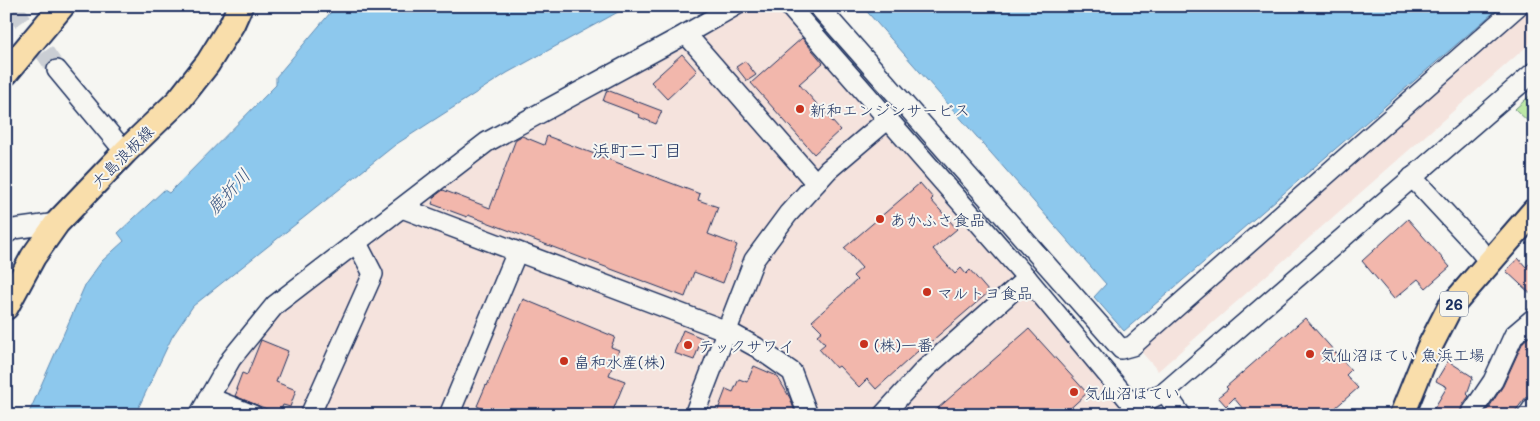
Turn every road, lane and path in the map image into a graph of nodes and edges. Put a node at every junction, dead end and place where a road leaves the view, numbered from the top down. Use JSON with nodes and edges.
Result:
{"nodes":[{"id":1,"x":62,"y":6,"type":"edge"},
{"id":2,"x":240,"y":6,"type":"edge"},
{"id":3,"x":735,"y":6,"type":"edge"},
{"id":4,"x":789,"y":6,"type":"edge"},
{"id":5,"x":818,"y":6,"type":"edge"},
{"id":6,"x":1518,"y":6,"type":"edge"},
{"id":7,"x":686,"y":34,"type":"junction"},
{"id":8,"x":57,"y":70,"type":"tunnel mouth"},
{"id":9,"x":1534,"y":72,"type":"edge"},
{"id":10,"x":6,"y":73,"type":"edge"},
{"id":11,"x":888,"y":119,"type":"junction"},
{"id":12,"x":125,"y":152,"type":"junction"},
{"id":13,"x":1412,"y":177,"type":"junction"},
{"id":14,"x":816,"y":183,"type":"junction"},
{"id":15,"x":402,"y":208,"type":"junction"},
{"id":16,"x":1534,"y":211,"type":"edge"},
{"id":17,"x":57,"y":223,"type":"junction"},
{"id":18,"x":6,"y":234,"type":"edge"},
{"id":19,"x":357,"y":243,"type":"junction"},
{"id":20,"x":517,"y":252,"type":"junction"},
{"id":21,"x":1490,"y":263,"type":"junction"},
{"id":22,"x":1027,"y":278,"type":"junction"},
{"id":23,"x":6,"y":307,"type":"edge"},
{"id":24,"x":1534,"y":318,"type":"edge"},
{"id":25,"x":727,"y":331,"type":"junction"},
{"id":26,"x":1165,"y":392,"type":"junction"},
{"id":27,"x":208,"y":397,"type":"junction"},
{"id":28,"x":1534,"y":406,"type":"edge"},
{"id":29,"x":1138,"y":411,"type":"edge"},
{"id":30,"x":199,"y":415,"type":"edge"},
{"id":31,"x":253,"y":415,"type":"edge"},
{"id":32,"x":310,"y":415,"type":"edge"},
{"id":33,"x":450,"y":415,"type":"edge"},
{"id":34,"x":694,"y":415,"type":"edge"},
{"id":35,"x":808,"y":415,"type":"edge"},
{"id":36,"x":883,"y":415,"type":"edge"},
{"id":37,"x":1181,"y":415,"type":"edge"},
{"id":38,"x":1402,"y":415,"type":"edge"},
{"id":39,"x":1470,"y":415,"type":"edge"},
{"id":40,"x":1528,"y":415,"type":"edge"}],
"edges":[{"from":1,"to":10,"type":"main road"},
{"from":2,"to":12,"type":"main road","name":"大島浪板線"},
{"from":3,"to":7,"type":"street"},
{"from":4,"to":11,"type":"street"},
{"from":5,"to":6,"type":"street"},
{"from":7,"to":14,"type":"street"},
{"from":7,"to":15,"type":"street"},
{"from":8,"to":12,"type":"street"},
{"from":9,"to":13,"type":"street"},
{"from":11,"to":14,"type":"street"},
{"from":11,"to":22,"type":"street"},
{"from":12,"to":17,"type":"main road","name":"大島浪板線"},
{"from":13,"to":21,"type":"street"},
{"from":13,"to":26,"type":"street"},
{"from":14,"to":25,"type":"street"},
{"from":15,"to":19,"type":"street"},
{"from":15,"to":20,"type":"street"},
{"from":16,"to":21,"type":"main road","number":"26"},
{"from":17,"to":18,"type":"street"},
{"from":17,"to":23,"type":"main road","name":"大島浪板線"},
{"from":19,"to":27,"type":"street"},
{"from":19,"to":32,"type":"street"},
{"from":20,"to":25,"type":"street"},
{"from":20,"to":33,"type":"street"},
{"from":21,"to":38,"type":"main road","number":"26"},
{"from":22,"to":29,"type":"street"},
{"from":22,"to":36,"type":"street"},
{"from":24,"to":39,"type":"street"},
{"from":25,"to":34,"type":"street"},
{"from":25,"to":35,"type":"street"},
{"from":26,"to":29,"type":"street"},
{"from":26,"to":37,"type":"street"},
{"from":27,"to":30,"type":"street"},
{"from":27,"to":31,"type":"street"},
{"from":28,"to":40,"type":"street"}]}
